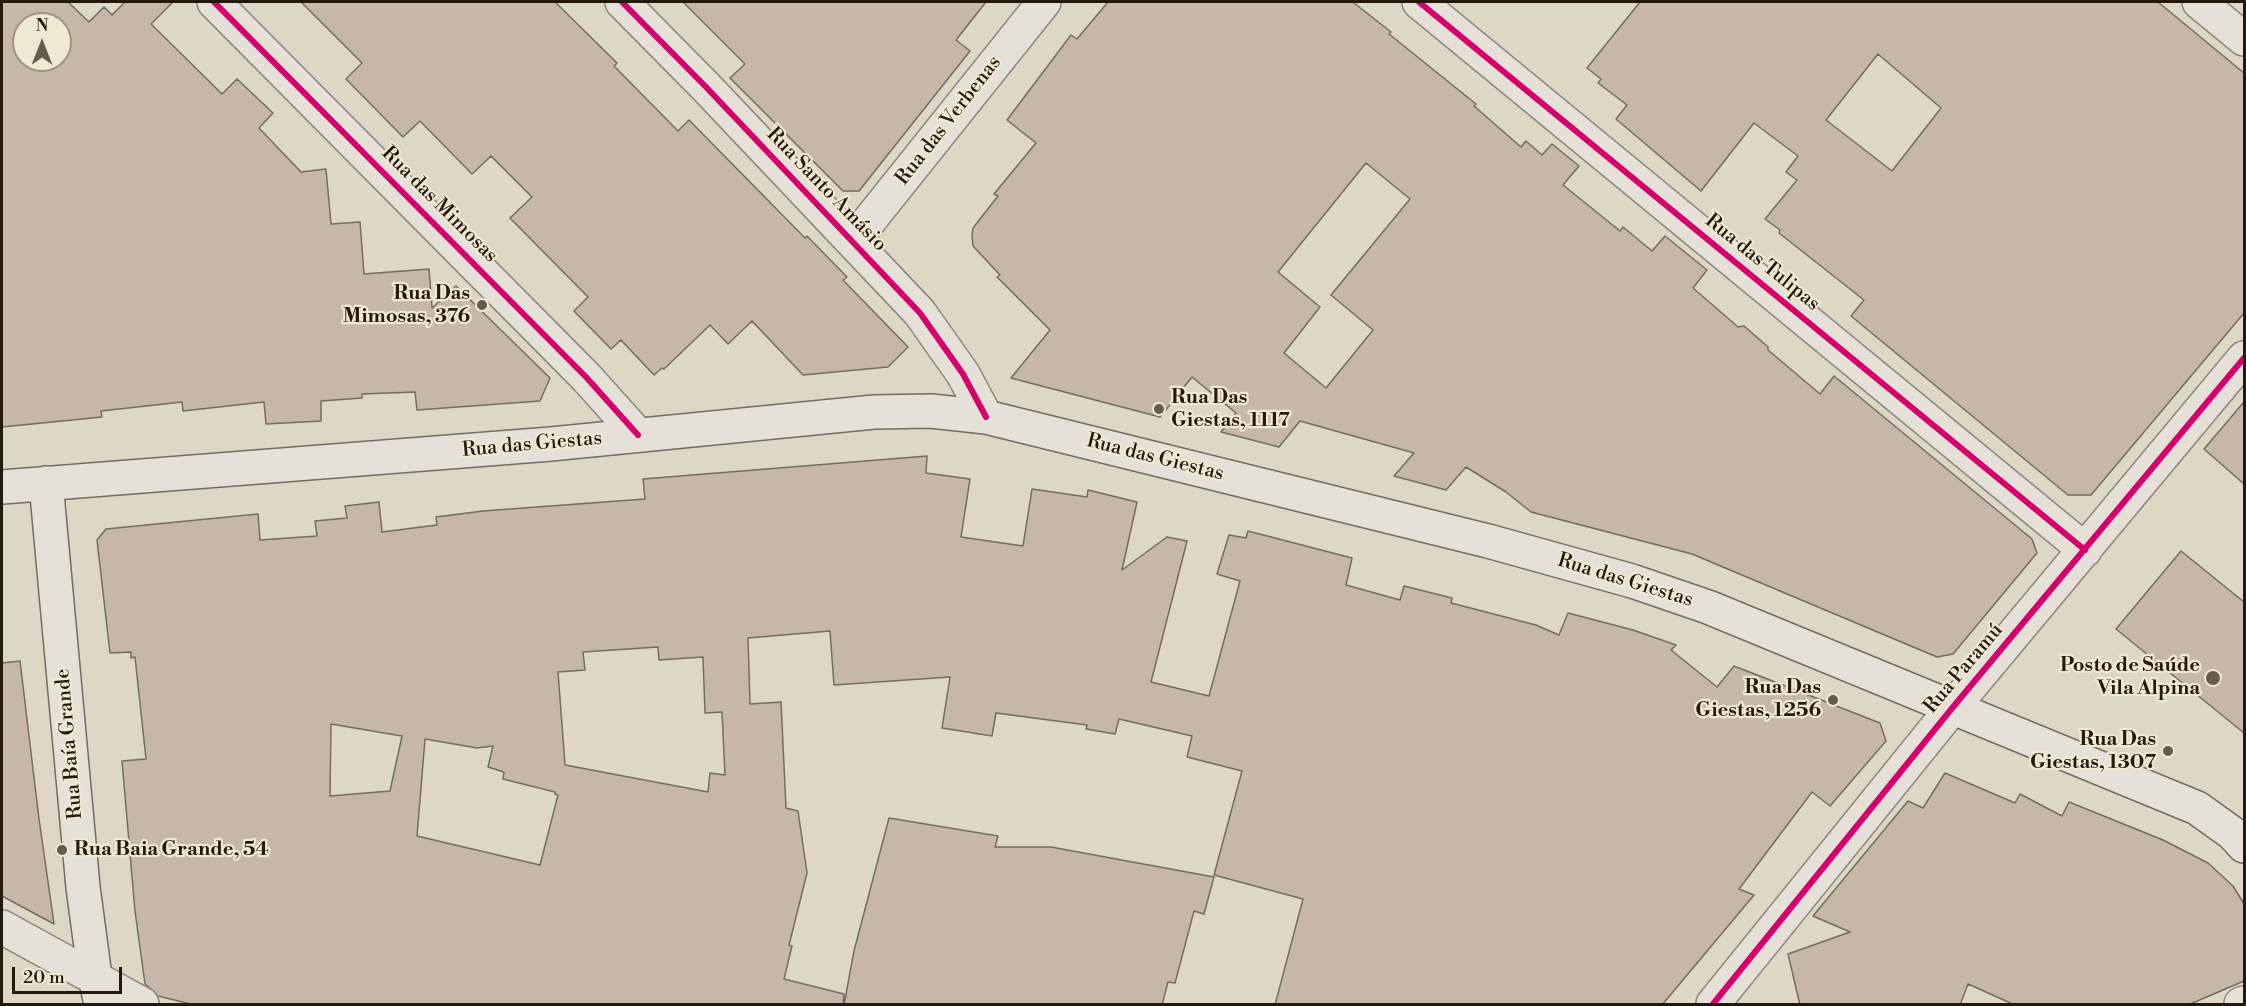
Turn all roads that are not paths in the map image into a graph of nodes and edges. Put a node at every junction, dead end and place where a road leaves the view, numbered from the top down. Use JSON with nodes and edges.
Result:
{"nodes":[{"id":1,"x":214,"y":2,"type":"edge"},
{"id":2,"x":622,"y":2,"type":"edge"},
{"id":3,"x":1044,"y":2,"type":"edge"},
{"id":4,"x":1419,"y":2,"type":"edge"},
{"id":5,"x":2199,"y":2,"type":"edge"},
{"id":6,"x":2244,"y":39,"type":"edge"},
{"id":7,"x":853,"y":241,"type":"junction"},
{"id":8,"x":2244,"y":358,"type":"edge"},
{"id":9,"x":986,"y":417,"type":"junction"},
{"id":10,"x":638,"y":435,"type":"junction"},
{"id":11,"x":46,"y":483,"type":"junction"},
{"id":12,"x":2,"y":487,"type":"edge"},
{"id":13,"x":2085,"y":550,"type":"junction"},
{"id":14,"x":1953,"y":707,"type":"junction"},
{"id":15,"x":2244,"y":846,"type":"edge"},
{"id":16,"x":2,"y":927,"type":"edge"},
{"id":17,"x":98,"y":991,"type":"edge"},
{"id":18,"x":142,"y":1005,"type":"edge"},
{"id":19,"x":1713,"y":1005,"type":"edge"}],
"edges":[{"from":1,"to":10,"type":"street","name":"Rua das Mimosas"},
{"from":2,"to":7,"type":"street","name":"Rua Santo Amásio"},
{"from":3,"to":7,"type":"street","name":"Rua das Verbenas"},
{"from":4,"to":13,"type":"street","name":"Rua das Tulipas"},
{"from":5,"to":6,"type":"street"},
{"from":7,"to":9,"type":"street","name":"Rua Santo Amásio"},
{"from":8,"to":13,"type":"street","name":"Rua Paramú"},
{"from":9,"to":10,"type":"street","name":"Rua das Giestas"},
{"from":9,"to":14,"type":"street","name":"Rua das Giestas"},
{"from":10,"to":11,"type":"street","name":"Rua das Giestas"},
{"from":11,"to":12,"type":"street","name":"Rua das Giestas"},
{"from":11,"to":17,"type":"street","name":"Rua Baía Grande"},
{"from":13,"to":14,"type":"street","name":"Rua Paramú"},
{"from":14,"to":15,"type":"street","name":"Rua das Giestas"},
{"from":14,"to":19,"type":"street","name":"Rua Paramú"},
{"from":16,"to":17,"type":"street"},
{"from":17,"to":18,"type":"street"}]}
